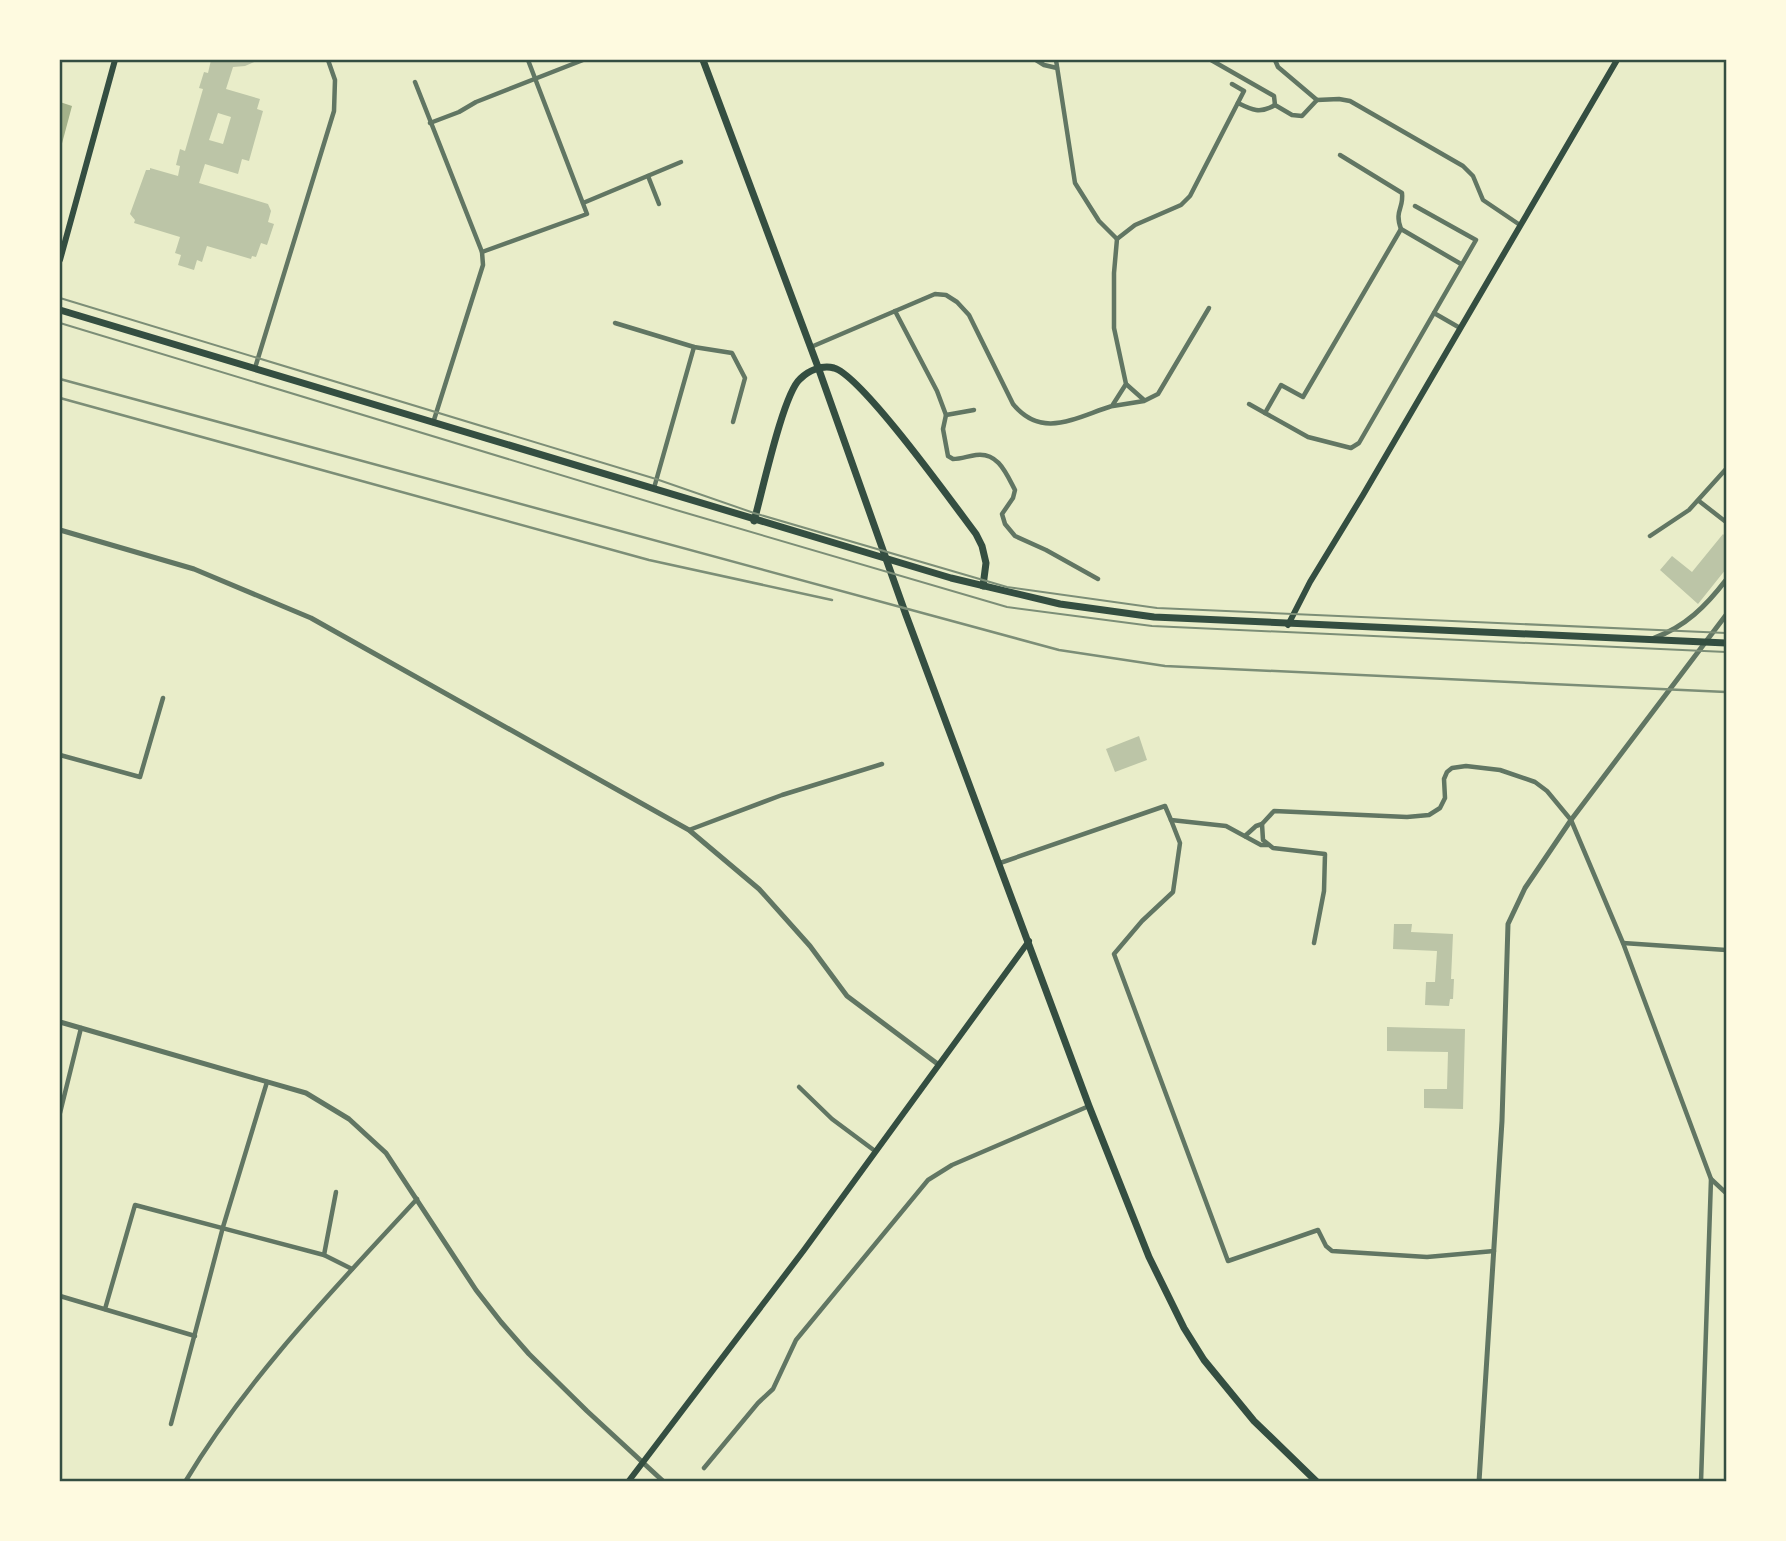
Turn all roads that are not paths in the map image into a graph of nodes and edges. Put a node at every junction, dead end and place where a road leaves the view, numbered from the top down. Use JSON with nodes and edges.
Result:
{"nodes":[{"id":1,"x":115,"y":60,"type":"edge"},
{"id":2,"x":328,"y":60,"type":"edge"},
{"id":3,"x":528,"y":60,"type":"edge"},
{"id":4,"x":583,"y":60,"type":"edge"},
{"id":5,"x":703,"y":60,"type":"edge"},
{"id":6,"x":1036,"y":60,"type":"edge"},
{"id":7,"x":1056,"y":60,"type":"edge"},
{"id":8,"x":1211,"y":60,"type":"edge"},
{"id":9,"x":1275,"y":60,"type":"edge"},
{"id":10,"x":1618,"y":60,"type":"edge"},
{"id":11,"x":1057,"y":68,"type":"junction"},
{"id":12,"x":535,"y":78,"type":"junction"},
{"id":13,"x":415,"y":82,"type":"dead end"},
{"id":14,"x":1232,"y":85,"type":"dead end"},
{"id":15,"x":1317,"y":100,"type":"junction"},
{"id":16,"x":1238,"y":103,"type":"junction"},
{"id":17,"x":1275,"y":105,"type":"junction"},
{"id":18,"x":430,"y":123,"type":"junction"},
{"id":19,"x":1340,"y":155,"type":"dead end"},
{"id":20,"x":681,"y":162,"type":"dead end"},
{"id":21,"x":648,"y":176,"type":"junction"},
{"id":22,"x":583,"y":203,"type":"junction"},
{"id":23,"x":659,"y":204,"type":"dead end"},
{"id":24,"x":1415,"y":206,"type":"dead end"},
{"id":25,"x":1521,"y":226,"type":"junction"},
{"id":26,"x":1401,"y":229,"type":"junction"},
{"id":27,"x":1117,"y":239,"type":"junction"},
{"id":28,"x":482,"y":252,"type":"junction"},
{"id":29,"x":60,"y":260,"type":"edge"},
{"id":30,"x":1461,"y":264,"type":"junction"},
{"id":31,"x":1209,"y":309,"type":"dead end"},
{"id":32,"x":60,"y":310,"type":"edge"},
{"id":33,"x":895,"y":311,"type":"junction"},
{"id":34,"x":1434,"y":313,"type":"junction"},
{"id":35,"x":615,"y":323,"type":"dead end"},
{"id":36,"x":1460,"y":328,"type":"junction"},
{"id":37,"x":694,"y":347,"type":"junction"},
{"id":38,"x":810,"y":348,"type":"junction"},
{"id":39,"x":818,"y":368,"type":"junction"},
{"id":40,"x":255,"y":369,"type":"junction"},
{"id":41,"x":1126,"y":384,"type":"junction"},
{"id":42,"x":1144,"y":401,"type":"junction"},
{"id":43,"x":1249,"y":404,"type":"dead end"},
{"id":44,"x":1112,"y":406,"type":"junction"},
{"id":45,"x":974,"y":410,"type":"dead end"},
{"id":46,"x":1265,"y":413,"type":"junction"},
{"id":47,"x":946,"y":415,"type":"junction"},
{"id":48,"x":733,"y":422,"type":"dead end"},
{"id":49,"x":433,"y":424,"type":"junction"},
{"id":50,"x":1727,"y":468,"type":"edge"},
{"id":51,"x":654,"y":490,"type":"junction"},
{"id":52,"x":1699,"y":501,"type":"junction"},
{"id":53,"x":754,"y":521,"type":"junction"},
{"id":54,"x":1727,"y":522,"type":"edge"},
{"id":55,"x":60,"y":530,"type":"edge"},
{"id":56,"x":1650,"y":536,"type":"dead end"},
{"id":57,"x":1098,"y":579,"type":"dead end"},
{"id":58,"x":1727,"y":580,"type":"edge"},
{"id":59,"x":983,"y":586,"type":"junction"},
{"id":60,"x":1727,"y":615,"type":"edge"},
{"id":61,"x":1288,"y":625,"type":"junction"},
{"id":62,"x":1636,"y":640,"type":"junction"},
{"id":63,"x":1727,"y":643,"type":"edge"},
{"id":64,"x":163,"y":698,"type":"dead end"},
{"id":65,"x":60,"y":755,"type":"edge"},
{"id":66,"x":882,"y":764,"type":"dead end"},
{"id":67,"x":1571,"y":820,"type":"junction"},
{"id":68,"x":1171,"y":821,"type":"junction"},
{"id":69,"x":1262,"y":824,"type":"junction"},
{"id":70,"x":689,"y":830,"type":"junction"},
{"id":71,"x":1245,"y":836,"type":"junction"},
{"id":72,"x":1269,"y":845,"type":"junction"},
{"id":73,"x":1000,"y":863,"type":"junction"},
{"id":74,"x":1029,"y":941,"type":"junction"},
{"id":75,"x":1314,"y":943,"type":"dead end"},
{"id":76,"x":1623,"y":943,"type":"junction"},
{"id":77,"x":1727,"y":950,"type":"edge"},
{"id":78,"x":60,"y":1022,"type":"edge"},
{"id":79,"x":81,"y":1028,"type":"junction"},
{"id":80,"x":939,"y":1065,"type":"junction"},
{"id":81,"x":267,"y":1081,"type":"junction"},
{"id":82,"x":799,"y":1087,"type":"dead end"},
{"id":83,"x":1090,"y":1106,"type":"junction"},
{"id":84,"x":60,"y":1113,"type":"edge"},
{"id":85,"x":875,"y":1151,"type":"junction"},
{"id":86,"x":1710,"y":1179,"type":"junction"},
{"id":87,"x":336,"y":1192,"type":"dead end"},
{"id":88,"x":1727,"y":1193,"type":"edge"},
{"id":89,"x":418,"y":1199,"type":"junction"},
{"id":90,"x":223,"y":1227,"type":"junction"},
{"id":91,"x":1494,"y":1251,"type":"junction"},
{"id":92,"x":324,"y":1255,"type":"junction"},
{"id":93,"x":352,"y":1269,"type":"junction"},
{"id":94,"x":60,"y":1296,"type":"edge"},
{"id":95,"x":105,"y":1309,"type":"junction"},
{"id":96,"x":195,"y":1335,"type":"junction"},
{"id":97,"x":171,"y":1424,"type":"dead end"},
{"id":98,"x":642,"y":1462,"type":"junction"},
{"id":99,"x":704,"y":1468,"type":"dead end"},
{"id":100,"x":185,"y":1482,"type":"edge"},
{"id":101,"x":628,"y":1482,"type":"edge"},
{"id":102,"x":664,"y":1482,"type":"edge"},
{"id":103,"x":1317,"y":1482,"type":"edge"},
{"id":104,"x":1479,"y":1482,"type":"edge"},
{"id":105,"x":1701,"y":1482,"type":"edge"}],
"edges":[{"from":1,"to":29,"type":"main road"},
{"from":2,"to":40,"type":"street"},
{"from":3,"to":12,"type":"street"},
{"from":4,"to":12,"type":"street"},
{"from":5,"to":38,"type":"main road"},
{"from":6,"to":11,"type":"street"},
{"from":7,"to":11,"type":"street"},
{"from":8,"to":17,"type":"street"},
{"from":9,"to":15,"type":"street"},
{"from":10,"to":25,"type":"main road"},
{"from":11,"to":27,"type":"street"},
{"from":12,"to":18,"type":"street"},
{"from":12,"to":22,"type":"street"},
{"from":13,"to":18,"type":"street"},
{"from":14,"to":16,"type":"street"},
{"from":15,"to":17,"type":"street"},
{"from":15,"to":25,"type":"street"},
{"from":16,"to":17,"type":"street"},
{"from":16,"to":27,"type":"street"},
{"from":18,"to":28,"type":"street"},
{"from":19,"to":26,"type":"street"},
{"from":20,"to":21,"type":"street"},
{"from":21,"to":22,"type":"street"},
{"from":21,"to":23,"type":"street"},
{"from":22,"to":28,"type":"street"},
{"from":24,"to":30,"type":"street"},
{"from":25,"to":36,"type":"main road"},
{"from":26,"to":30,"type":"street"},
{"from":26,"to":46,"type":"street"},
{"from":27,"to":41,"type":"street"},
{"from":28,"to":49,"type":"street"},
{"from":30,"to":34,"type":"street"},
{"from":31,"to":42,"type":"street"},
{"from":32,"to":40,"type":"main road"},
{"from":33,"to":38,"type":"street"},
{"from":33,"to":44,"type":"street"},
{"from":33,"to":47,"type":"street"},
{"from":34,"to":36,"type":"street"},
{"from":34,"to":46,"type":"street"},
{"from":35,"to":37,"type":"street"},
{"from":36,"to":61,"type":"main road"},
{"from":37,"to":48,"type":"street"},
{"from":37,"to":51,"type":"street"},
{"from":38,"to":39,"type":"main road"},
{"from":39,"to":53,"type":"main road"},
{"from":39,"to":59,"type":"main road"},
{"from":39,"to":73,"type":"main road"},
{"from":40,"to":49,"type":"main road"},
{"from":41,"to":42,"type":"street"},
{"from":41,"to":44,"type":"street"},
{"from":42,"to":44,"type":"street"},
{"from":43,"to":46,"type":"street"},
{"from":45,"to":47,"type":"street"},
{"from":47,"to":57,"type":"street"},
{"from":49,"to":51,"type":"main road"},
{"from":50,"to":52,"type":"street"},
{"from":51,"to":53,"type":"main road"},
{"from":52,"to":54,"type":"street"},
{"from":52,"to":56,"type":"street"},
{"from":53,"to":59,"type":"main road"},
{"from":55,"to":70,"type":"street"},
{"from":58,"to":62,"type":"street"},
{"from":59,"to":61,"type":"main road"},
{"from":60,"to":67,"type":"street"},
{"from":61,"to":62,"type":"main road"},
{"from":62,"to":63,"type":"main road"},
{"from":64,"to":65,"type":"street"},
{"from":66,"to":70,"type":"street"},
{"from":67,"to":69,"type":"street"},
{"from":67,"to":76,"type":"street"},
{"from":67,"to":91,"type":"street"},
{"from":68,"to":71,"type":"street"},
{"from":68,"to":73,"type":"street"},
{"from":68,"to":91,"type":"street"},
{"from":69,"to":71,"type":"street"},
{"from":69,"to":72,"type":"street"},
{"from":70,"to":80,"type":"street"},
{"from":71,"to":72,"type":"street"},
{"from":72,"to":75,"type":"street"},
{"from":73,"to":74,"type":"main road"},
{"from":74,"to":80,"type":"main road"},
{"from":74,"to":83,"type":"main road"},
{"from":76,"to":77,"type":"street"},
{"from":76,"to":86,"type":"street"},
{"from":78,"to":79,"type":"street"},
{"from":79,"to":81,"type":"street"},
{"from":79,"to":84,"type":"street"},
{"from":80,"to":85,"type":"main road"},
{"from":81,"to":89,"type":"street"},
{"from":81,"to":90,"type":"street"},
{"from":82,"to":85,"type":"street"},
{"from":83,"to":99,"type":"street"},
{"from":83,"to":103,"type":"main road"},
{"from":85,"to":98,"type":"main road"},
{"from":86,"to":88,"type":"street"},
{"from":86,"to":105,"type":"street"},
{"from":87,"to":92,"type":"street"},
{"from":89,"to":93,"type":"street"},
{"from":89,"to":98,"type":"street"},
{"from":90,"to":92,"type":"street"},
{"from":90,"to":95,"type":"street"},
{"from":90,"to":96,"type":"street"},
{"from":91,"to":104,"type":"street"},
{"from":92,"to":93,"type":"street"},
{"from":93,"to":100,"type":"street"},
{"from":94,"to":95,"type":"street"},
{"from":95,"to":96,"type":"street"},
{"from":96,"to":97,"type":"street"},
{"from":98,"to":101,"type":"main road"},
{"from":98,"to":102,"type":"street"}]}
